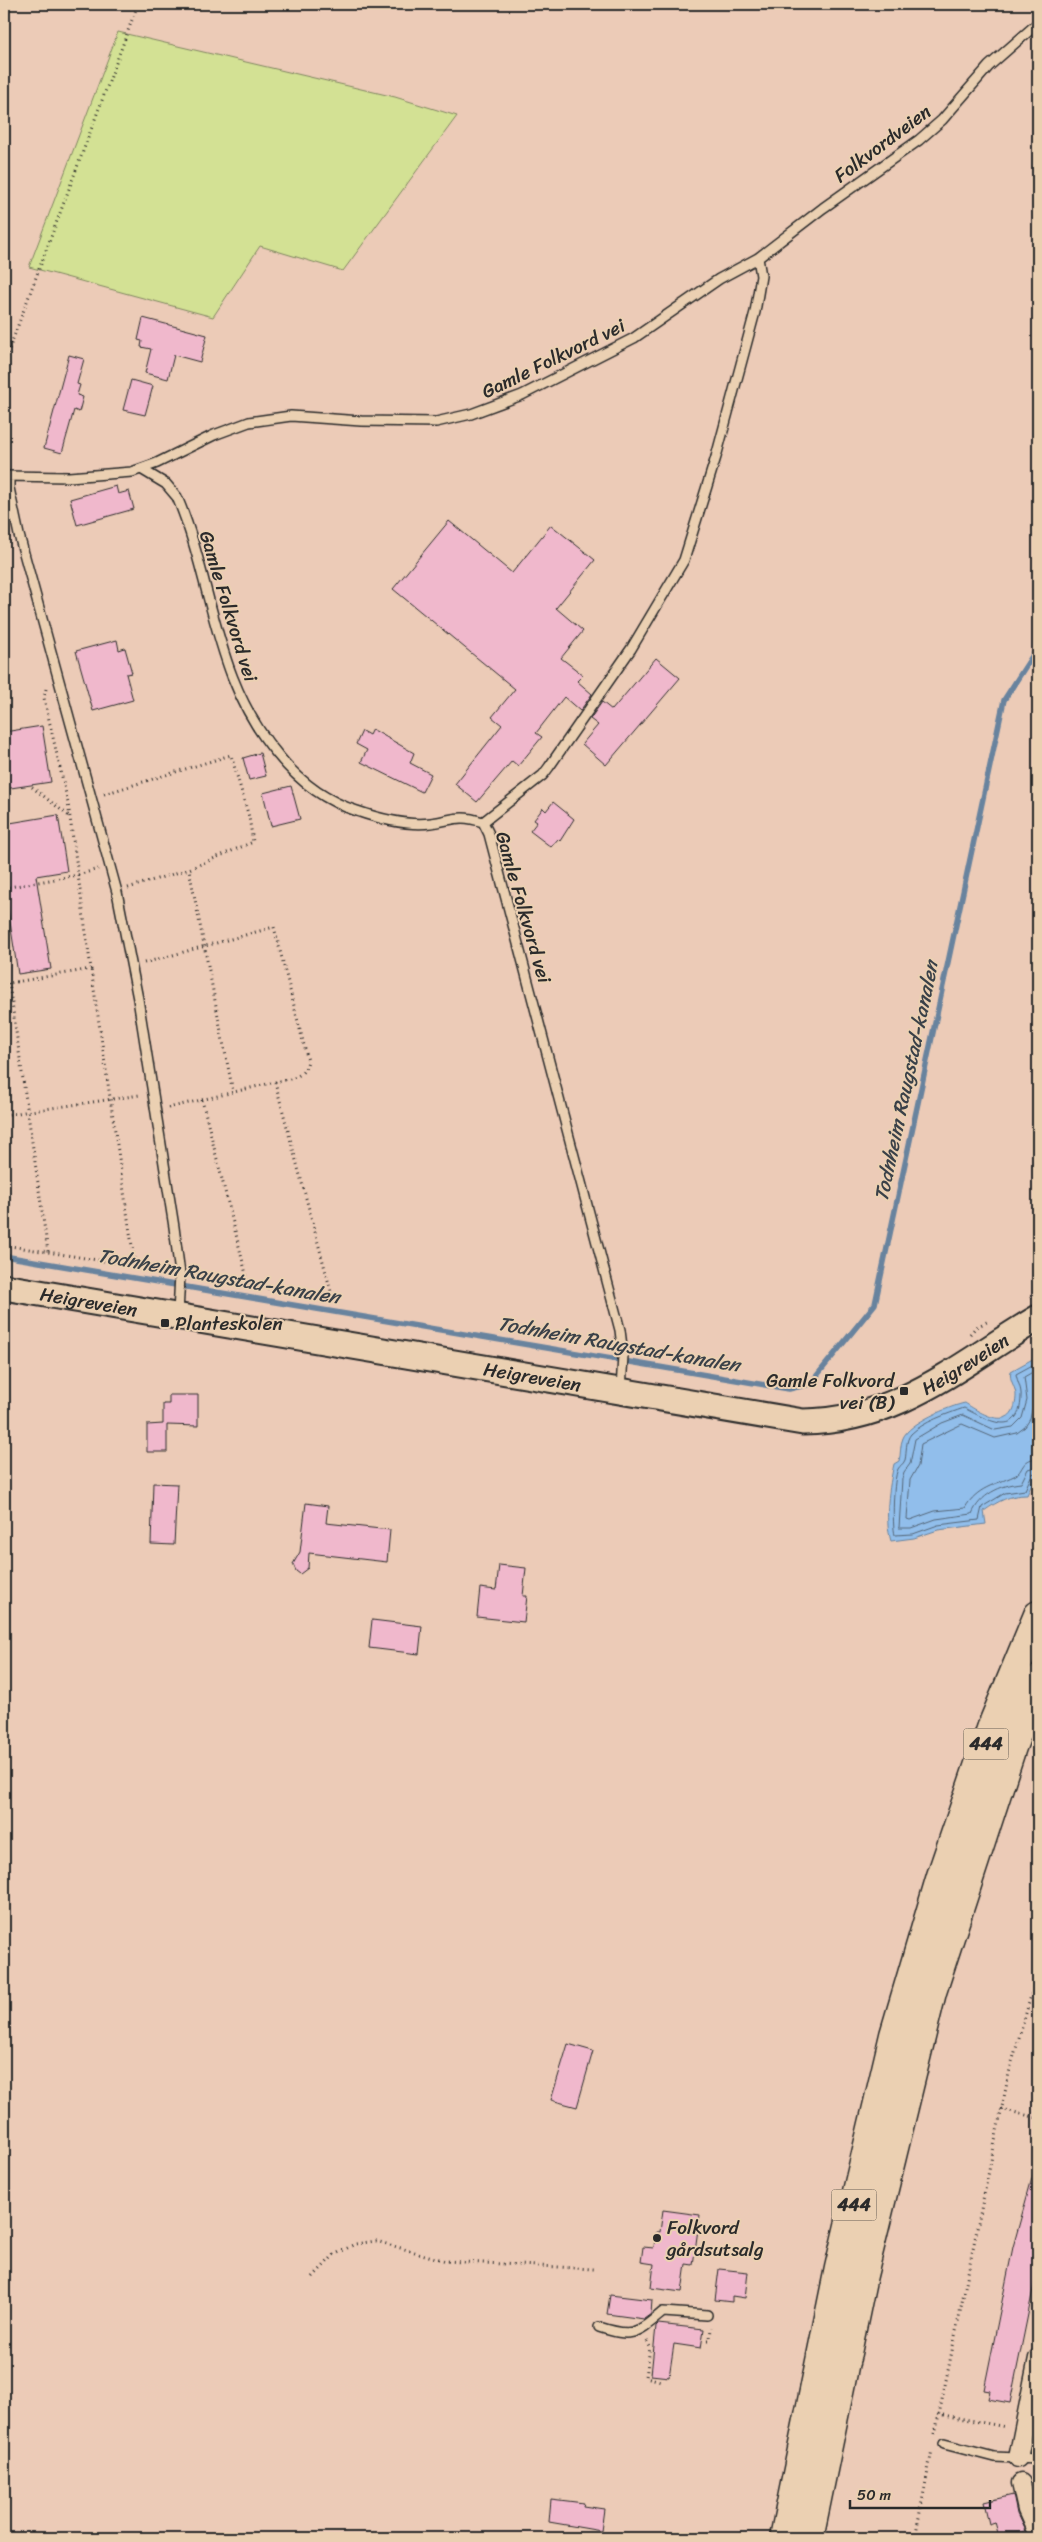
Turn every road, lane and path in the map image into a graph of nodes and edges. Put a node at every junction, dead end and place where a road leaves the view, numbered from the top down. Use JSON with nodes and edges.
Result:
{"nodes":[{"id":1,"x":138,"y":4,"type":"edge"},
{"id":2,"x":1038,"y":23,"type":"edge"},
{"id":3,"x":758,"y":258,"type":"junction"},
{"id":4,"x":4,"y":363,"type":"edge"},
{"id":5,"x":142,"y":469,"type":"junction"},
{"id":6,"x":6,"y":476,"type":"edge"},
{"id":7,"x":58,"y":674,"type":"junction"},
{"id":8,"x":32,"y":787,"type":"dead end"},
{"id":9,"x":92,"y":798,"type":"junction"},
{"id":10,"x":70,"y":816,"type":"junction"},
{"id":11,"x":483,"y":822,"type":"junction"},
{"id":12,"x":110,"y":865,"type":"junction"},
{"id":13,"x":189,"y":869,"type":"junction"},
{"id":14,"x":78,"y":875,"type":"junction"},
{"id":15,"x":4,"y":888,"type":"edge"},
{"id":16,"x":117,"y":892,"type":"junction"},
{"id":17,"x":204,"y":946,"type":"junction"},
{"id":18,"x":132,"y":967,"type":"junction"},
{"id":19,"x":91,"y":969,"type":"junction"},
{"id":20,"x":9,"y":983,"type":"junction"},
{"id":21,"x":4,"y":984,"type":"edge"},
{"id":22,"x":275,"y":1082,"type":"junction"},
{"id":23,"x":233,"y":1092,"type":"junction"},
{"id":24,"x":153,"y":1093,"type":"junction"},
{"id":25,"x":112,"y":1099,"type":"junction"},
{"id":26,"x":202,"y":1100,"type":"junction"},
{"id":27,"x":156,"y":1110,"type":"junction"},
{"id":28,"x":29,"y":1112,"type":"junction"},
{"id":29,"x":4,"y":1115,"type":"edge"},
{"id":30,"x":4,"y":1244,"type":"edge"},
{"id":31,"x":48,"y":1252,"type":"junction"},
{"id":32,"x":135,"y":1266,"type":"junction"},
{"id":33,"x":180,"y":1274,"type":"junction"},
{"id":34,"x":249,"y":1286,"type":"junction"},
{"id":35,"x":4,"y":1287,"type":"edge"},
{"id":36,"x":179,"y":1308,"type":"junction"},
{"id":37,"x":1038,"y":1318,"type":"edge"},
{"id":38,"x":976,"y":1327,"type":"dead end"},
{"id":39,"x":969,"y":1335,"type":"dead end"},
{"id":40,"x":620,"y":1392,"type":"junction"},
{"id":41,"x":1038,"y":1615,"type":"edge"},
{"id":42,"x":1038,"y":1680,"type":"edge"},
{"id":43,"x":1038,"y":1972,"type":"edge"},
{"id":44,"x":1001,"y":2108,"type":"junction"},
{"id":45,"x":1038,"y":2118,"type":"edge"},
{"id":46,"x":594,"y":2270,"type":"dead end"},
{"id":47,"x":313,"y":2277,"type":"dead end"},
{"id":48,"x":707,"y":2315,"type":"dead end"},
{"id":49,"x":600,"y":2328,"type":"dead end"},
{"id":50,"x":642,"y":2328,"type":"junction"},
{"id":51,"x":1038,"y":2358,"type":"edge"},
{"id":52,"x":661,"y":2381,"type":"dead end"},
{"id":53,"x":938,"y":2414,"type":"junction"},
{"id":54,"x":1023,"y":2431,"type":"junction"},
{"id":55,"x":944,"y":2444,"type":"dead end"},
{"id":56,"x":1018,"y":2458,"type":"junction"},
{"id":57,"x":1038,"y":2459,"type":"edge"},
{"id":58,"x":1021,"y":2483,"type":"dead end"},
{"id":59,"x":1038,"y":2534,"type":"edge"},
{"id":60,"x":784,"y":2538,"type":"edge"},
{"id":61,"x":808,"y":2538,"type":"edge"},
{"id":62,"x":915,"y":2538,"type":"edge"}],
"edges":[{"from":1,"to":4,"type":"path"},
{"from":2,"to":3,"type":"lane","name":"Folkvordveien"},
{"from":3,"to":5,"type":"lane","name":"Gamle Folkvord vei"},
{"from":3,"to":11,"type":"lane"},
{"from":5,"to":6,"type":"lane","name":"Gamle Folkvord vei"},
{"from":5,"to":11,"type":"lane","name":"Gamle Folkvord vei"},
{"from":6,"to":7,"type":"lane","name":"Gamle Folkvord vei"},
{"from":7,"to":9,"type":"lane","name":"Gamle Folkvord vei"},
{"from":7,"to":10,"type":"path"},
{"from":8,"to":10,"type":"path"},
{"from":9,"to":12,"type":"lane","name":"Gamle Folkvord vei"},
{"from":9,"to":13,"type":"path"},
{"from":10,"to":14,"type":"path"},
{"from":11,"to":40,"type":"lane","name":"Gamle Folkvord vei"},
{"from":12,"to":14,"type":"path"},
{"from":12,"to":16,"type":"lane","name":"Gamle Folkvord vei"},
{"from":13,"to":16,"type":"path"},
{"from":13,"to":17,"type":"path"},
{"from":14,"to":15,"type":"path"},
{"from":14,"to":19,"type":"path"},
{"from":16,"to":18,"type":"lane","name":"Gamle Folkvord vei"},
{"from":17,"to":18,"type":"path"},
{"from":17,"to":22,"type":"path"},
{"from":17,"to":23,"type":"path"},
{"from":18,"to":24,"type":"lane","name":"Gamle Folkvord vei"},
{"from":19,"to":20,"type":"path"},
{"from":19,"to":25,"type":"path"},
{"from":20,"to":21,"type":"path"},
{"from":20,"to":28,"type":"path"},
{"from":22,"to":23,"type":"path"},
{"from":22,"to":34,"type":"path"},
{"from":23,"to":26,"type":"path"},
{"from":24,"to":25,"type":"path"},
{"from":24,"to":27,"type":"lane","name":"Gamle Folkvord vei"},
{"from":25,"to":28,"type":"path"},
{"from":25,"to":32,"type":"path"},
{"from":26,"to":27,"type":"path"},
{"from":26,"to":34,"type":"path"},
{"from":27,"to":33,"type":"lane","name":"Gamle Folkvord vei"},
{"from":28,"to":29,"type":"path"},
{"from":28,"to":31,"type":"path"},
{"from":30,"to":31,"type":"path"},
{"from":31,"to":32,"type":"path"},
{"from":32,"to":33,"type":"path"},
{"from":33,"to":34,"type":"path"},
{"from":33,"to":36,"type":"lane","name":"Gamle Folkvord vei"},
{"from":35,"to":36,"type":"main road","name":"Heigreveien"},
{"from":36,"to":40,"type":"main road","name":"Heigreveien"},
{"from":37,"to":40,"type":"main road","name":"Heigreveien"},
{"from":38,"to":39,"type":"path"},
{"from":41,"to":60,"type":"highway","number":"444"},
{"from":42,"to":61,"type":"highway","number":"444"},
{"from":43,"to":44,"type":"path"},
{"from":44,"to":45,"type":"path"},
{"from":44,"to":53,"type":"path"},
{"from":46,"to":47,"type":"path"},
{"from":48,"to":50,"type":"lane"},
{"from":49,"to":50,"type":"lane"},
{"from":50,"to":52,"type":"path"},
{"from":51,"to":54,"type":"street"},
{"from":53,"to":54,"type":"path"},
{"from":53,"to":62,"type":"path"},
{"from":54,"to":56,"type":"street"},
{"from":55,"to":56,"type":"lane"},
{"from":56,"to":57,"type":"lane"},
{"from":58,"to":59,"type":"street"}]}
